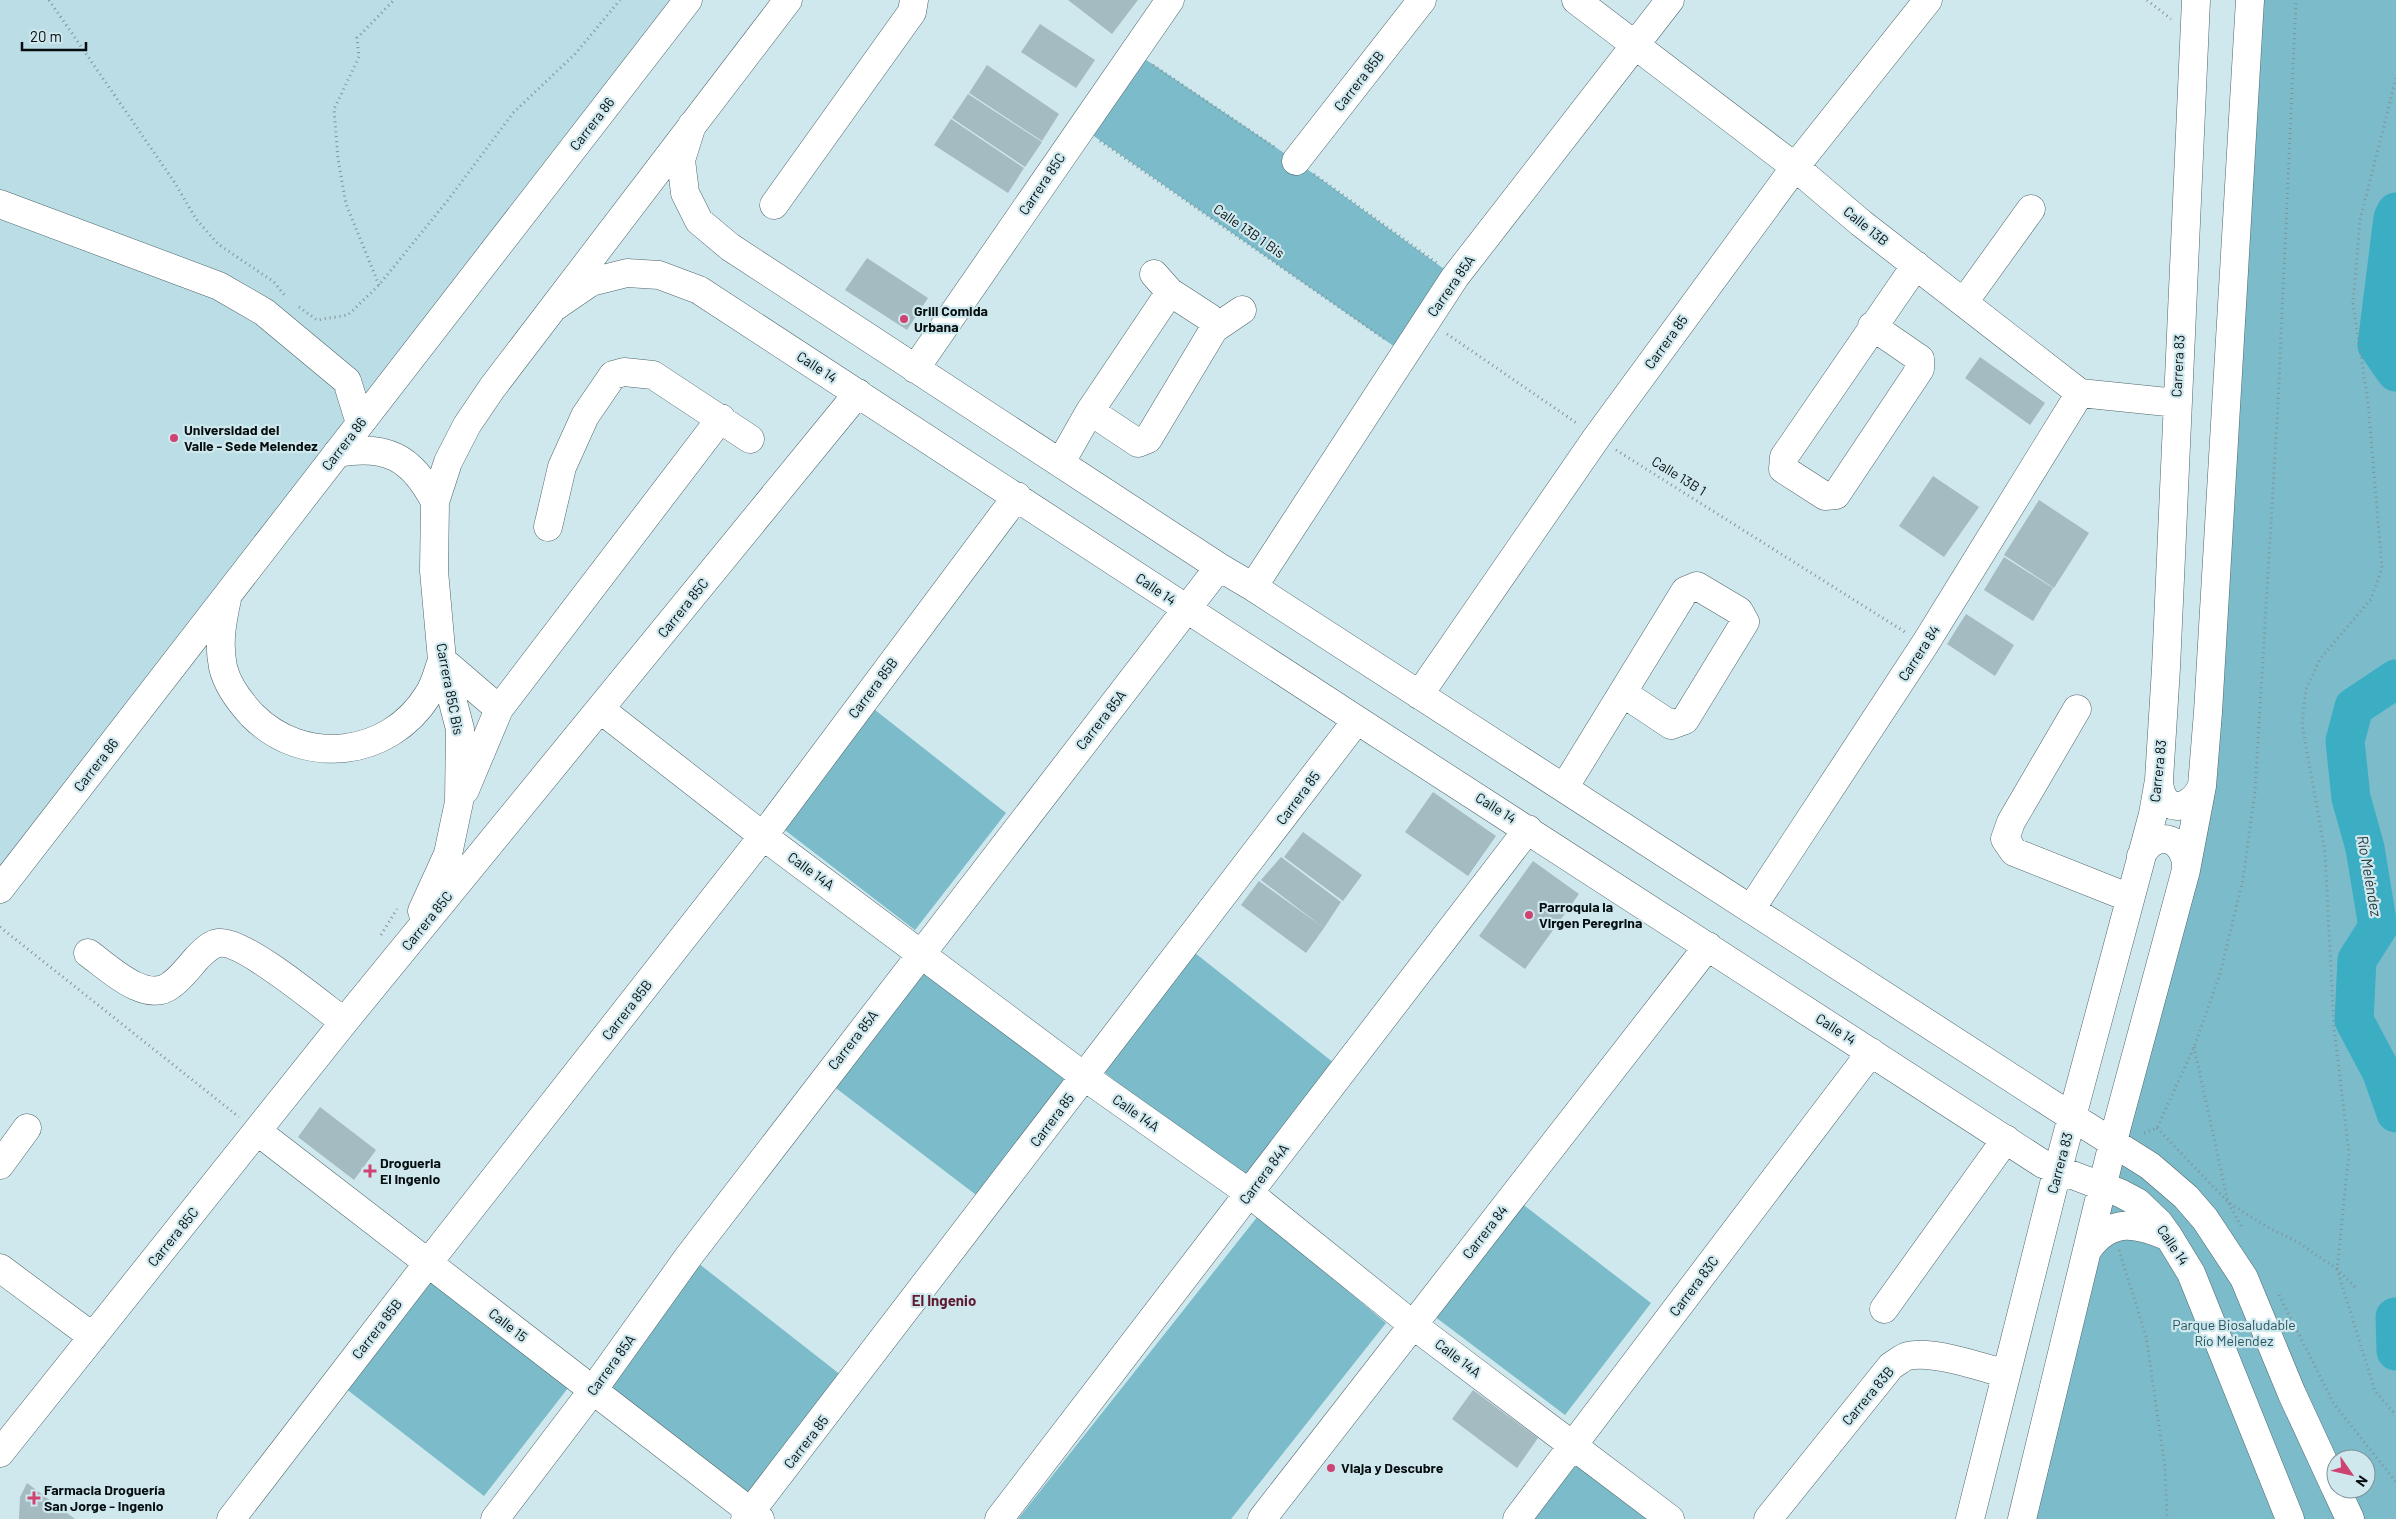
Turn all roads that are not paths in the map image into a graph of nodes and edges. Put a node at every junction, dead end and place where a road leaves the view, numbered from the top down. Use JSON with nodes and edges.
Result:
{"nodes":[{"id":1,"x":688,"y":0,"type":"edge"},
{"id":2,"x":788,"y":0,"type":"edge"},
{"id":3,"x":914,"y":0,"type":"edge"},
{"id":4,"x":1170,"y":0,"type":"edge"},
{"id":5,"x":1422,"y":0,"type":"edge"},
{"id":6,"x":1576,"y":0,"type":"edge"},
{"id":7,"x":1670,"y":0,"type":"edge"},
{"id":8,"x":1928,"y":0,"type":"edge"},
{"id":9,"x":2196,"y":0,"type":"edge"},
{"id":10,"x":2250,"y":0,"type":"edge"},
{"id":11,"x":1635,"y":46,"type":"junction"},
{"id":12,"x":692,"y":125,"type":"junction"},
{"id":13,"x":1296,"y":161,"type":"dead end"},
{"id":14,"x":1795,"y":167,"type":"junction"},
{"id":15,"x":0,"y":204,"type":"edge"},
{"id":16,"x":774,"y":205,"type":"dead end"},
{"id":17,"x":2031,"y":209,"type":"dead end"},
{"id":18,"x":1916,"y":265,"type":"junction"},
{"id":19,"x":1964,"y":302,"type":"junction"},
{"id":20,"x":553,"y":308,"type":"junction"},
{"id":21,"x":1242,"y":310,"type":"dead end"},
{"id":22,"x":1872,"y":326,"type":"junction"},
{"id":23,"x":1214,"y":329,"type":"junction"},
{"id":24,"x":915,"y":369,"type":"junction"},
{"id":25,"x":340,"y":374,"type":"junction"},
{"id":26,"x":392,"y":383,"type":"junction"},
{"id":27,"x":858,"y":393,"type":"junction"},
{"id":28,"x":2080,"y":393,"type":"junction"},
{"id":29,"x":2176,"y":403,"type":"junction"},
{"id":30,"x":1090,"y":412,"type":"junction"},
{"id":31,"x":721,"y":418,"type":"junction"},
{"id":32,"x":360,"y":423,"type":"junction"},
{"id":33,"x":750,"y":440,"type":"dead end"},
{"id":34,"x":337,"y":453,"type":"junction"},
{"id":35,"x":1061,"y":462,"type":"junction"},
{"id":36,"x":1017,"y":496,"type":"junction"},
{"id":37,"x":435,"y":502,"type":"junction"},
{"id":38,"x":548,"y":527,"type":"dead end"},
{"id":39,"x":1219,"y":567,"type":"junction"},
{"id":40,"x":1253,"y":587,"type":"junction"},
{"id":41,"x":228,"y":594,"type":"junction"},
{"id":42,"x":1186,"y":608,"type":"junction"},
{"id":43,"x":442,"y":660,"type":"junction"},
{"id":44,"x":1623,"y":693,"type":"junction"},
{"id":45,"x":1420,"y":695,"type":"junction"},
{"id":46,"x":499,"y":709,"type":"junction"},
{"id":47,"x":600,"y":709,"type":"junction"},
{"id":48,"x":2077,"y":709,"type":"dead end"},
{"id":49,"x":1357,"y":720,"type":"junction"},
{"id":50,"x":2159,"y":780,"type":"junction"},
{"id":51,"x":2202,"y":786,"type":"junction"},
{"id":52,"x":1564,"y":788,"type":"junction"},
{"id":53,"x":460,"y":802,"type":"junction"},
{"id":54,"x":1528,"y":829,"type":"junction"},
{"id":55,"x":763,"y":836,"type":"junction"},
{"id":56,"x":2141,"y":856,"type":"junction"},
{"id":57,"x":2186,"y":870,"type":"junction"},
{"id":58,"x":0,"y":889,"type":"edge"},
{"id":59,"x":2130,"y":898,"type":"junction"},
{"id":60,"x":1750,"y":909,"type":"junction"},
{"id":61,"x":1708,"y":946,"type":"junction"},
{"id":62,"x":921,"y":952,"type":"junction"},
{"id":63,"x":88,"y":953,"type":"dead end"},
{"id":64,"x":395,"y":960,"type":"junction"},
{"id":65,"x":344,"y":1022,"type":"junction"},
{"id":66,"x":1871,"y":1052,"type":"junction"},
{"id":67,"x":1086,"y":1077,"type":"junction"},
{"id":68,"x":2073,"y":1117,"type":"junction"},
{"id":69,"x":246,"y":1118,"type":"junction"},
{"id":70,"x":28,"y":1128,"type":"dead end"},
{"id":71,"x":2006,"y":1140,"type":"junction"},
{"id":72,"x":2114,"y":1142,"type":"junction"},
{"id":73,"x":0,"y":1165,"type":"edge"},
{"id":74,"x":2058,"y":1170,"type":"junction"},
{"id":75,"x":2104,"y":1187,"type":"junction"},
{"id":76,"x":1249,"y":1193,"type":"junction"},
{"id":77,"x":2169,"y":1237,"type":"junction"},
{"id":78,"x":2088,"y":1249,"type":"junction"},
{"id":79,"x":428,"y":1263,"type":"junction"},
{"id":80,"x":0,"y":1268,"type":"edge"},
{"id":81,"x":1884,"y":1309,"type":"dead end"},
{"id":82,"x":1413,"y":1325,"type":"junction"},
{"id":83,"x":93,"y":1337,"type":"junction"},
{"id":84,"x":2006,"y":1374,"type":"junction"},
{"id":85,"x":593,"y":1390,"type":"junction"},
{"id":86,"x":1574,"y":1445,"type":"junction"},
{"id":87,"x":2,"y":1455,"type":"edge"},
{"id":88,"x":2326,"y":1467,"type":"edge"},
{"id":89,"x":2341,"y":1499,"type":"edge"},
{"id":90,"x":752,"y":1517,"type":"edge"},
{"id":91,"x":231,"y":1519,"type":"edge"},
{"id":92,"x":495,"y":1519,"type":"edge"},
{"id":93,"x":999,"y":1519,"type":"edge"},
{"id":94,"x":1262,"y":1519,"type":"edge"},
{"id":95,"x":1517,"y":1519,"type":"edge"},
{"id":96,"x":1670,"y":1519,"type":"edge"},
{"id":97,"x":1768,"y":1519,"type":"edge"},
{"id":98,"x":1970,"y":1519,"type":"edge"},
{"id":99,"x":2022,"y":1519,"type":"edge"},
{"id":100,"x":2290,"y":1519,"type":"edge"},
{"id":101,"x":2350,"y":1519,"type":"edge"}],
"edges":[{"from":1,"to":26,"type":"street","name":"Carrera 86"},
{"from":2,"to":12,"type":"street"},
{"from":3,"to":16,"type":"street"},
{"from":4,"to":24,"type":"street","name":"Carrera 85C"},
{"from":5,"to":13,"type":"street","name":"Carrera 85B"},
{"from":6,"to":11,"type":"street","name":"Calle 13B"},
{"from":7,"to":11,"type":"street","name":"Carrera 85A"},
{"from":8,"to":14,"type":"street","name":"Carrera 85"},
{"from":9,"to":29,"type":"street","name":"Carrera 83"},
{"from":10,"to":51,"type":"street"},
{"from":11,"to":14,"type":"street","name":"Calle 13B"},
{"from":11,"to":40,"type":"street","name":"Carrera 85A"},
{"from":12,"to":20,"type":"street"},
{"from":12,"to":24,"type":"street"},
{"from":14,"to":18,"type":"street","name":"Calle 13B"},
{"from":14,"to":45,"type":"street","name":"Carrera 85"},
{"from":15,"to":25,"type":"street"},
{"from":17,"to":19,"type":"street"},
{"from":18,"to":19,"type":"street","name":"Calle 13B"},
{"from":18,"to":22,"type":"street"},
{"from":19,"to":28,"type":"street","name":"Calle 13B"},
{"from":20,"to":27,"type":"street","name":"Calle 14"},
{"from":20,"to":37,"type":"street","name":"Carrera 85C Bis"},
{"from":21,"to":23,"type":"street"},
{"from":22,"to":22,"type":"street"},
{"from":23,"to":30,"type":"street"},
{"from":23,"to":30,"type":"street"},
{"from":24,"to":35,"type":"street"},
{"from":25,"to":26,"type":"street"},
{"from":25,"to":32,"type":"street"},
{"from":26,"to":32,"type":"street","name":"Carrera 86"},
{"from":27,"to":36,"type":"street","name":"Calle 14"},
{"from":27,"to":47,"type":"street","name":"Carrera 85C"},
{"from":28,"to":29,"type":"street"},
{"from":28,"to":60,"type":"street","name":"Carrera 84"},
{"from":29,"to":50,"type":"street","name":"Carrera 83"},
{"from":30,"to":35,"type":"street"},
{"from":31,"to":33,"type":"street"},
{"from":31,"to":38,"type":"street"},
{"from":31,"to":46,"type":"street"},
{"from":32,"to":34,"type":"street","name":"Carrera 86"},
{"from":34,"to":37,"type":"street"},
{"from":34,"to":41,"type":"street","name":"Carrera 86"},
{"from":35,"to":39,"type":"street"},
{"from":36,"to":42,"type":"street","name":"Calle 14"},
{"from":36,"to":55,"type":"street","name":"Carrera 85B"},
{"from":37,"to":43,"type":"street","name":"Carrera 85C Bis"},
{"from":39,"to":40,"type":"street"},
{"from":39,"to":42,"type":"street","name":"Carrera 85A"},
{"from":40,"to":45,"type":"street"},
{"from":41,"to":43,"type":"street"},
{"from":41,"to":58,"type":"street","name":"Carrera 86"},
{"from":42,"to":49,"type":"street","name":"Calle 14"},
{"from":42,"to":62,"type":"street","name":"Carrera 85A"},
{"from":43,"to":46,"type":"street"},
{"from":43,"to":53,"type":"street","name":"Carrera 85C Bis"},
{"from":44,"to":44,"type":"street"},
{"from":44,"to":52,"type":"street"},
{"from":45,"to":52,"type":"street"},
{"from":46,"to":53,"type":"street"},
{"from":47,"to":55,"type":"street","name":"Calle 14A"},
{"from":47,"to":64,"type":"street","name":"Carrera 85C"},
{"from":48,"to":59,"type":"street"},
{"from":49,"to":54,"type":"street","name":"Calle 14"},
{"from":49,"to":67,"type":"street","name":"Carrera 85"},
{"from":50,"to":51,"type":"street"},
{"from":50,"to":56,"type":"street","name":"Carrera 83"},
{"from":51,"to":57,"type":"street"},
{"from":52,"to":60,"type":"street"},
{"from":53,"to":64,"type":"street","name":"Carrera 85C Bis"},
{"from":54,"to":61,"type":"street","name":"Calle 14"},
{"from":54,"to":76,"type":"street","name":"Carrera 84A"},
{"from":55,"to":62,"type":"street","name":"Calle 14A"},
{"from":55,"to":79,"type":"street","name":"Carrera 85B"},
{"from":56,"to":57,"type":"street"},
{"from":56,"to":59,"type":"street","name":"Carrera 83"},
{"from":57,"to":72,"type":"street"},
{"from":59,"to":68,"type":"street","name":"Carrera 83"},
{"from":60,"to":68,"type":"street"},
{"from":61,"to":66,"type":"street","name":"Calle 14"},
{"from":61,"to":82,"type":"street","name":"Carrera 84"},
{"from":62,"to":67,"type":"street","name":"Calle 14A"},
{"from":62,"to":85,"type":"street","name":"Carrera 85A"},
{"from":63,"to":65,"type":"street"},
{"from":64,"to":65,"type":"street","name":"Carrera 85C"},
{"from":65,"to":69,"type":"street","name":"Carrera 85C"},
{"from":66,"to":71,"type":"street","name":"Calle 14"},
{"from":66,"to":86,"type":"street","name":"Carrera 83C"},
{"from":67,"to":76,"type":"street","name":"Calle 14A"},
{"from":67,"to":90,"type":"street","name":"Carrera 85"},
{"from":68,"to":72,"type":"street"},
{"from":68,"to":74,"type":"street","name":"Carrera 83"},
{"from":69,"to":79,"type":"street","name":"Calle 15"},
{"from":69,"to":83,"type":"street","name":"Carrera 85C"},
{"from":70,"to":73,"type":"street"},
{"from":71,"to":74,"type":"street","name":"Calle 14"},
{"from":71,"to":81,"type":"street"},
{"from":72,"to":75,"type":"street"},
{"from":72,"to":88,"type":"street"},
{"from":74,"to":75,"type":"street","name":"Calle 14"},
{"from":74,"to":84,"type":"street","name":"Carrera 83"},
{"from":75,"to":77,"type":"street","name":"Calle 14"},
{"from":75,"to":78,"type":"street"},
{"from":76,"to":82,"type":"street","name":"Calle 14A"},
{"from":76,"to":93,"type":"street","name":"Carrera 84A"},
{"from":77,"to":78,"type":"street"},
{"from":77,"to":100,"type":"street","name":"Calle 14"},
{"from":78,"to":99,"type":"street"},
{"from":79,"to":85,"type":"street","name":"Calle 15"},
{"from":79,"to":91,"type":"street","name":"Carrera 85B"},
{"from":80,"to":83,"type":"street"},
{"from":82,"to":86,"type":"street","name":"Calle 14A"},
{"from":82,"to":94,"type":"street","name":"Carrera 84"},
{"from":83,"to":87,"type":"street","name":"Carrera 85C"},
{"from":84,"to":97,"type":"street","name":"Carrera 83B"},
{"from":84,"to":98,"type":"street","name":"Carrera 83"},
{"from":85,"to":90,"type":"street","name":"Calle 15"},
{"from":85,"to":92,"type":"street","name":"Carrera 85A"},
{"from":86,"to":95,"type":"street","name":"Carrera 83C"},
{"from":86,"to":96,"type":"street","name":"Calle 14A"},
{"from":89,"to":101,"type":"street"}]}
